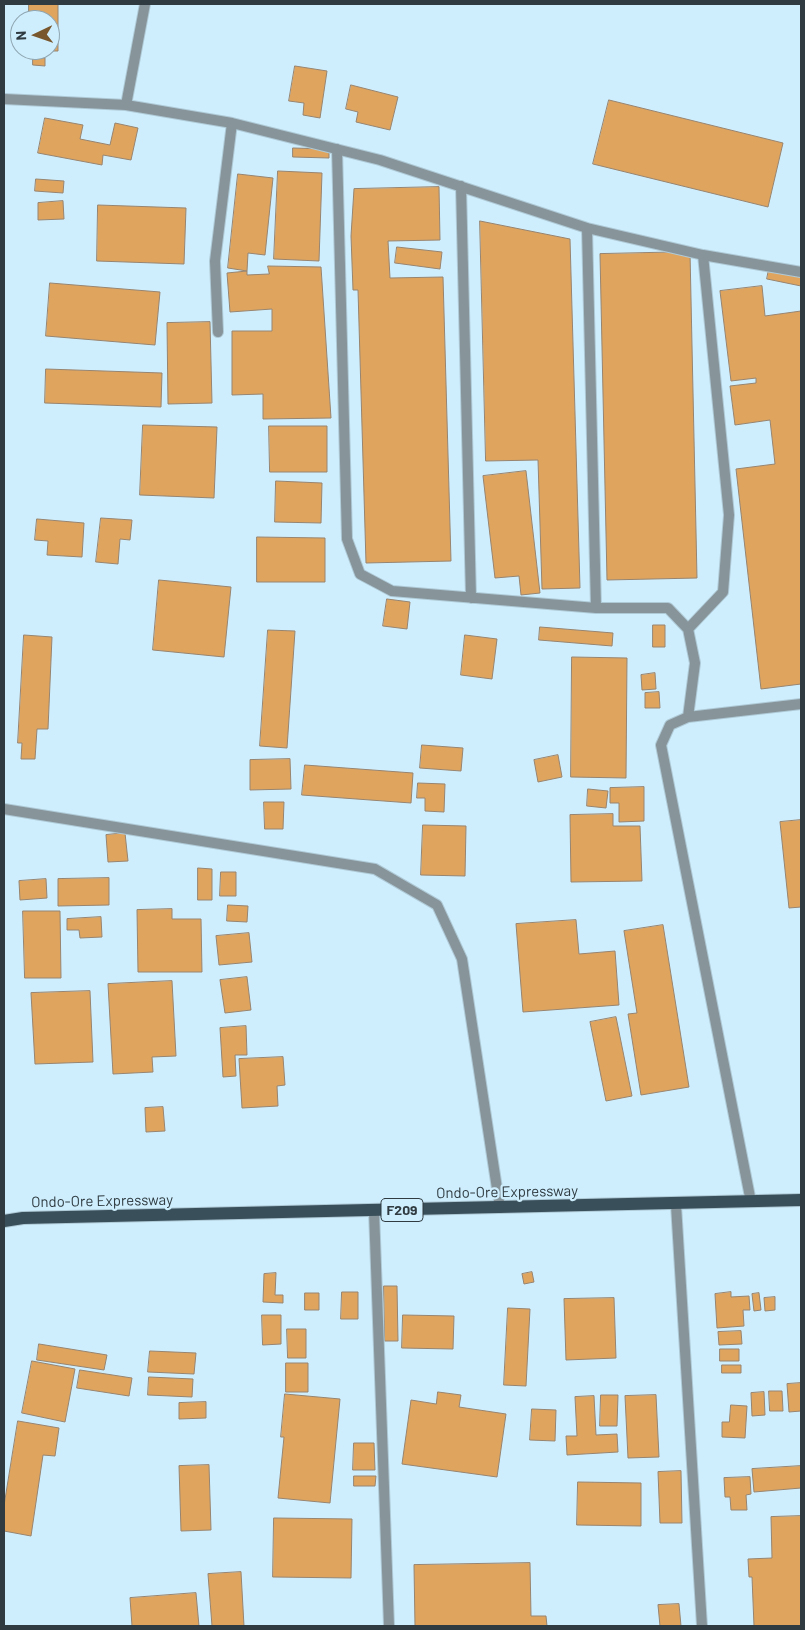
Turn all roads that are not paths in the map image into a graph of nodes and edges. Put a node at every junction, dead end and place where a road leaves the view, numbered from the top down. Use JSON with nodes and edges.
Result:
{"nodes":[{"id":1,"x":144,"y":4,"type":"edge"},
{"id":2,"x":4,"y":99,"type":"edge"},
{"id":3,"x":126,"y":105,"type":"junction"},
{"id":4,"x":232,"y":123,"type":"junction"},
{"id":5,"x":337,"y":149,"type":"junction"},
{"id":6,"x":461,"y":186,"type":"junction"},
{"id":7,"x":587,"y":228,"type":"junction"},
{"id":8,"x":703,"y":255,"type":"junction"},
{"id":9,"x":801,"y":272,"type":"edge"},
{"id":10,"x":218,"y":332,"type":"dead end"},
{"id":11,"x":471,"y":598,"type":"junction"},
{"id":12,"x":596,"y":608,"type":"junction"},
{"id":13,"x":688,"y":629,"type":"junction"},
{"id":14,"x":801,"y":704,"type":"edge"},
{"id":15,"x":688,"y":717,"type":"junction"},
{"id":16,"x":4,"y":809,"type":"edge"},
{"id":17,"x":801,"y":1200,"type":"edge"},
{"id":18,"x":751,"y":1202,"type":"junction"},
{"id":19,"x":676,"y":1205,"type":"junction"},
{"id":20,"x":500,"y":1208,"type":"junction"},
{"id":21,"x":374,"y":1211,"type":"junction"},
{"id":22,"x":4,"y":1221,"type":"edge"},
{"id":23,"x":389,"y":1626,"type":"edge"},
{"id":24,"x":702,"y":1626,"type":"edge"}],
"edges":[{"from":1,"to":3,"type":"street"},
{"from":2,"to":3,"type":"street"},
{"from":3,"to":4,"type":"street"},
{"from":4,"to":5,"type":"street"},
{"from":4,"to":10,"type":"street"},
{"from":5,"to":6,"type":"street"},
{"from":5,"to":11,"type":"street"},
{"from":6,"to":7,"type":"street"},
{"from":6,"to":11,"type":"street"},
{"from":7,"to":8,"type":"street"},
{"from":7,"to":12,"type":"street"},
{"from":8,"to":9,"type":"street"},
{"from":8,"to":13,"type":"street"},
{"from":11,"to":12,"type":"street"},
{"from":12,"to":13,"type":"street"},
{"from":13,"to":15,"type":"street"},
{"from":14,"to":15,"type":"street"},
{"from":15,"to":18,"type":"street"},
{"from":16,"to":20,"type":"street"},
{"from":17,"to":18,"type":"main road","name":"Ondo-Ore Expressway","number":"F209"},
{"from":18,"to":19,"type":"main road","name":"Ondo-Ore Expressway","number":"F209"},
{"from":19,"to":20,"type":"main road","name":"Ondo-Ore Expressway","number":"F209"},
{"from":19,"to":24,"type":"street"},
{"from":20,"to":21,"type":"main road","name":"Ondo-Ore Expressway","number":"F209"},
{"from":21,"to":22,"type":"main road","name":"Ondo-Ore Expressway","number":"F209"},
{"from":21,"to":23,"type":"street"}]}
